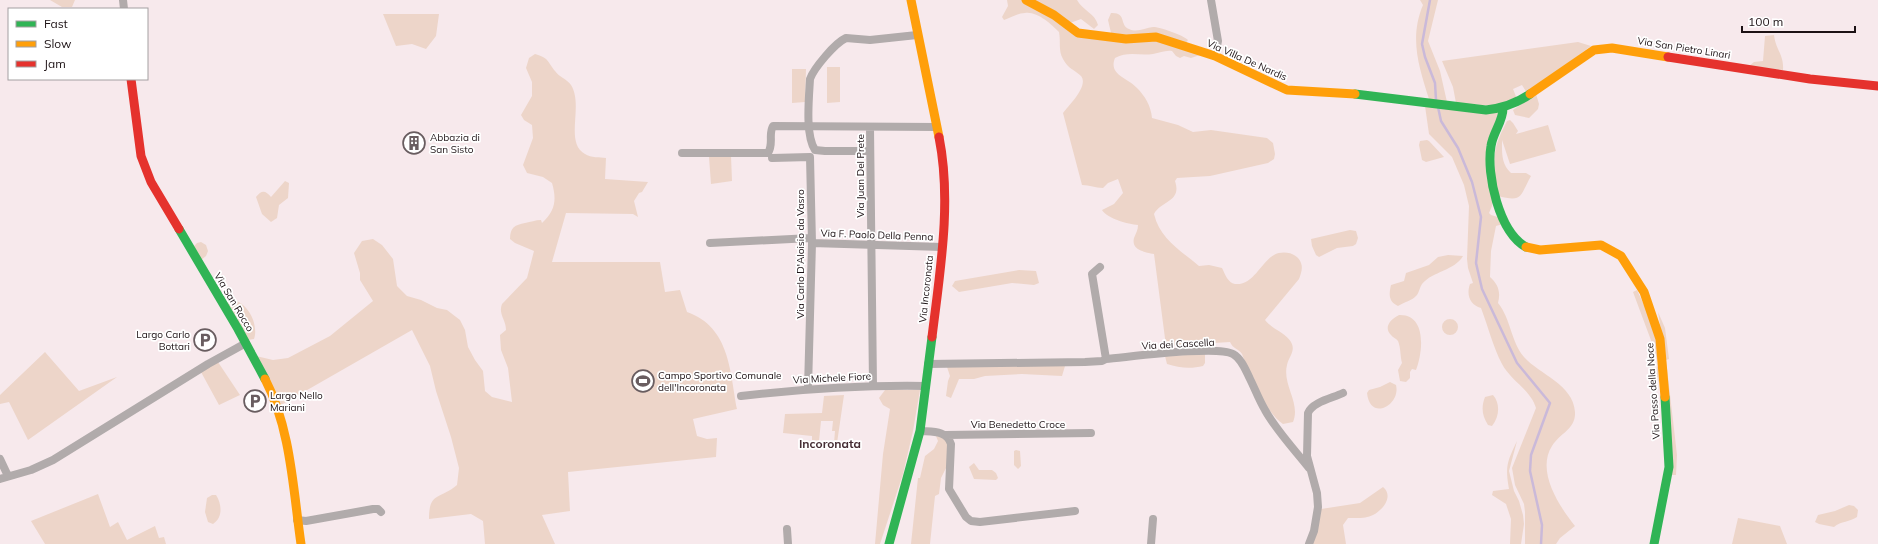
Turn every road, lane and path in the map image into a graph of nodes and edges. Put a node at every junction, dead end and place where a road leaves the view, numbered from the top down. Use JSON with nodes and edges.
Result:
{"nodes":[{"id":1,"x":911,"y":0,"type":"edge"},
{"id":2,"x":1026,"y":0,"type":"edge"},
{"id":3,"x":1211,"y":0,"type":"edge"},
{"id":4,"x":917,"y":35,"type":"junction"},
{"id":5,"x":1215,"y":56,"type":"junction"},
{"id":6,"x":131,"y":80,"type":"edge"},
{"id":7,"x":1878,"y":86,"type":"edge"},
{"id":8,"x":1446,"y":105,"type":"joint"},
{"id":9,"x":1502,"y":108,"type":"junction"},
{"id":10,"x":810,"y":126,"type":"junction"},
{"id":11,"x":937,"y":127,"type":"junction"},
{"id":12,"x":870,"y":128,"type":"junction"},
{"id":13,"x":870,"y":151,"type":"junction"},
{"id":14,"x":682,"y":153,"type":"dead end"},
{"id":15,"x":772,"y":158,"type":"dead end"},
{"id":16,"x":812,"y":241,"type":"junction"},
{"id":17,"x":710,"y":243,"type":"dead end"},
{"id":18,"x":871,"y":244,"type":"junction"},
{"id":19,"x":942,"y":247,"type":"junction"},
{"id":20,"x":1100,"y":267,"type":"dead end"},
{"id":21,"x":246,"y":343,"type":"junction"},
{"id":22,"x":1106,"y":359,"type":"junction"},
{"id":23,"x":928,"y":364,"type":"junction"},
{"id":24,"x":873,"y":385,"type":"junction"},
{"id":25,"x":925,"y":386,"type":"junction"},
{"id":26,"x":808,"y":388,"type":"junction"},
{"id":27,"x":1343,"y":393,"type":"dead end"},
{"id":28,"x":741,"y":396,"type":"dead end"},
{"id":29,"x":920,"y":431,"type":"junction"},
{"id":30,"x":1091,"y":432,"type":"dead end"},
{"id":31,"x":946,"y":435,"type":"junction"},
{"id":32,"x":0,"y":459,"type":"edge"},
{"id":33,"x":1309,"y":468,"type":"junction"},
{"id":34,"x":8,"y":476,"type":"junction"},
{"id":35,"x":0,"y":479,"type":"edge"},
{"id":36,"x":1074,"y":511,"type":"dead end"},
{"id":37,"x":381,"y":512,"type":"dead end"},
{"id":38,"x":1153,"y":518,"type":"dead end"},
{"id":39,"x":297,"y":520,"type":"junction"},
{"id":40,"x":787,"y":529,"type":"dead end"},
{"id":41,"x":300,"y":544,"type":"edge"},
{"id":42,"x":788,"y":544,"type":"edge"},
{"id":43,"x":889,"y":544,"type":"edge"},
{"id":44,"x":1151,"y":544,"type":"edge"},
{"id":45,"x":1309,"y":544,"type":"edge"},
{"id":46,"x":1654,"y":544,"type":"edge"}],
"edges":[{"from":1,"to":4,"type":"street","name":"Via Incoronata"},
{"from":2,"to":5,"type":"street","name":"Via Villa De Nardis"},
{"from":3,"to":5,"type":"street"},
{"from":4,"to":10,"type":"street"},
{"from":4,"to":11,"type":"street","name":"Via Incoronata"},
{"from":5,"to":8,"type":"street","name":"Via Villa De Nardis"},
{"from":6,"to":21,"type":"street","name":"Via San Rocco"},
{"from":7,"to":9,"type":"street","name":"Via San Pietro Linari"},
{"from":8,"to":9,"type":"street","name":"Via San Pietro Linari"},
{"from":9,"to":46,"type":"street","name":"Via Passo della Noce"},
{"from":10,"to":12,"type":"street","name":"Via Juan Del Prete"},
{"from":10,"to":13,"type":"street"},
{"from":10,"to":14,"type":"street","name":"Via Juan Del Prete"},
{"from":11,"to":12,"type":"street"},
{"from":11,"to":19,"type":"street","name":"Via Incoronata"},
{"from":12,"to":13,"type":"street","name":"Via Juan Del Prete"},
{"from":13,"to":18,"type":"street","name":"Via Juan Del Prete"},
{"from":15,"to":16,"type":"street","name":"Via Carlo D'Aloisio da Vasro"},
{"from":16,"to":17,"type":"street","name":"Via F. Paolo Della Penna"},
{"from":16,"to":18,"type":"street","name":"Via F. Paolo Della Penna"},
{"from":16,"to":26,"type":"street","name":"Via Carlo D'Aloisio da Vasro"},
{"from":18,"to":19,"type":"street","name":"Via F. Paolo Della Penna"},
{"from":18,"to":24,"type":"street","name":"Via Juan Del Prete"},
{"from":19,"to":23,"type":"street","name":"Via Incoronata"},
{"from":20,"to":22,"type":"street"},
{"from":21,"to":34,"type":"street"},
{"from":21,"to":39,"type":"street","name":"Via San Rocco"},
{"from":22,"to":23,"type":"street","name":"Via dei Cascella"},
{"from":22,"to":33,"type":"street","name":"Via dei Cascella"},
{"from":23,"to":25,"type":"street","name":"Via Incoronata"},
{"from":24,"to":25,"type":"street","name":"Via Michele Fiore"},
{"from":24,"to":26,"type":"street","name":"Via Michele Fiore"},
{"from":25,"to":29,"type":"street","name":"Via Incoronata"},
{"from":26,"to":28,"type":"street","name":"Via Michele Fiore"},
{"from":27,"to":33,"type":"street"},
{"from":29,"to":31,"type":"street","name":"Via Benedetto Croce"},
{"from":29,"to":43,"type":"street","name":"Via Incoronata"},
{"from":30,"to":31,"type":"street","name":"Via Benedetto Croce"},
{"from":31,"to":36,"type":"street"},
{"from":32,"to":34,"type":"street"},
{"from":33,"to":45,"type":"street"},
{"from":34,"to":35,"type":"street"},
{"from":37,"to":39,"type":"street"},
{"from":38,"to":44,"type":"street"},
{"from":39,"to":41,"type":"street","name":"Via San Rocco"},
{"from":40,"to":42,"type":"street"}]}
